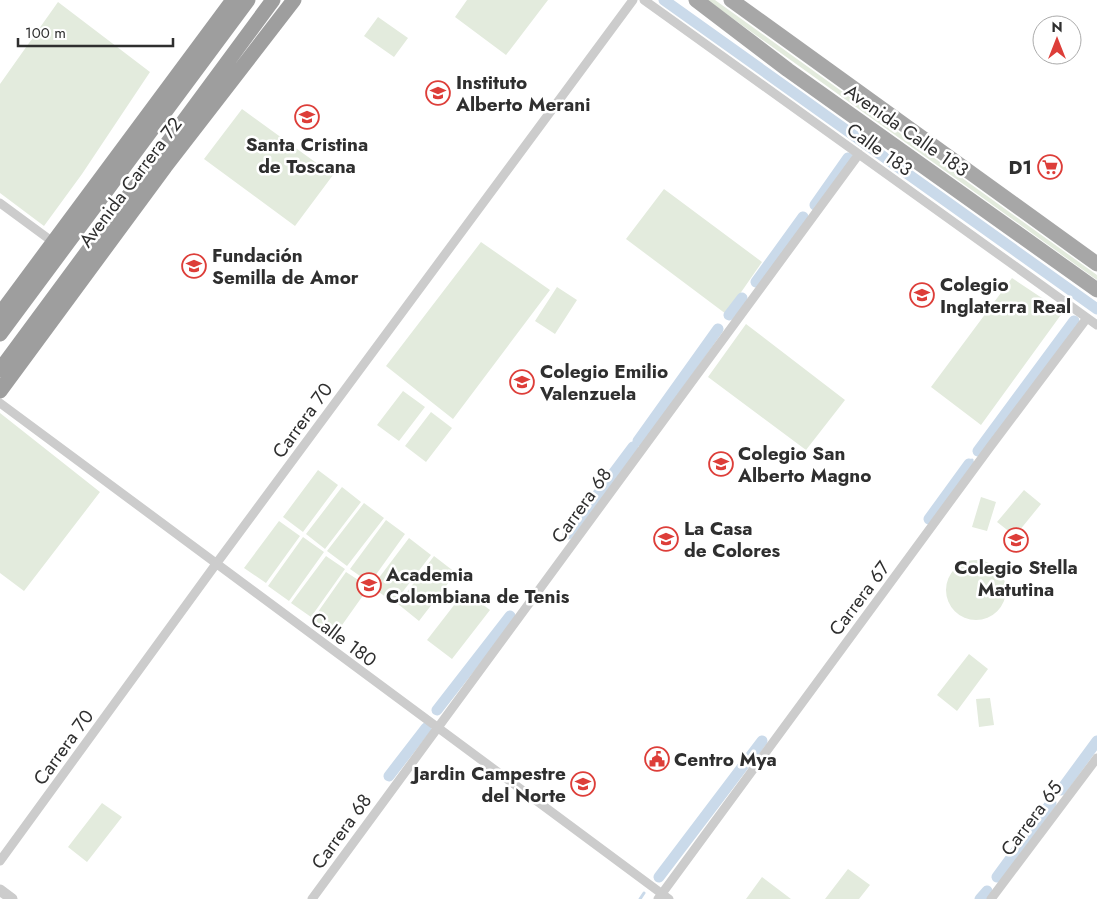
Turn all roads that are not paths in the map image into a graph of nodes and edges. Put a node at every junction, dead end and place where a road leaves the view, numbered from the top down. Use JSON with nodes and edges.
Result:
{"nodes":[{"id":1,"x":233,"y":0,"type":"edge"},
{"id":2,"x":248,"y":0,"type":"edge"},
{"id":3,"x":272,"y":0,"type":"edge"},
{"id":4,"x":294,"y":0,"type":"edge"},
{"id":5,"x":633,"y":0,"type":"edge"},
{"id":6,"x":644,"y":0,"type":"edge"},
{"id":7,"x":696,"y":0,"type":"edge"},
{"id":8,"x":731,"y":0,"type":"edge"},
{"id":9,"x":858,"y":154,"type":"junction"},
{"id":10,"x":0,"y":203,"type":"edge"},
{"id":11,"x":53,"y":242,"type":"junction"},
{"id":12,"x":1097,"y":264,"type":"edge"},
{"id":13,"x":1097,"y":290,"type":"edge"},
{"id":14,"x":0,"y":314,"type":"edge"},
{"id":15,"x":1087,"y":318,"type":"junction"},
{"id":16,"x":1097,"y":325,"type":"edge"},
{"id":17,"x":0,"y":334,"type":"edge"},
{"id":18,"x":0,"y":370,"type":"edge"},
{"id":19,"x":0,"y":391,"type":"edge"},
{"id":20,"x":0,"y":404,"type":"edge"},
{"id":21,"x":216,"y":564,"type":"junction"},
{"id":22,"x":438,"y":729,"type":"junction"},
{"id":23,"x":1097,"y":758,"type":"edge"},
{"id":24,"x":0,"y":861,"type":"edge"},
{"id":25,"x":0,"y":890,"type":"edge"},
{"id":26,"x":663,"y":897,"type":"edge"},
{"id":27,"x":12,"y":899,"type":"edge"},
{"id":28,"x":312,"y":899,"type":"edge"},
{"id":29,"x":991,"y":899,"type":"edge"}],
"edges":[{"from":1,"to":11,"type":"highway","name":"Avenida Carrera 72"},
{"from":2,"to":17,"type":"highway","name":"Avenida Carrera 72"},
{"from":3,"to":18,"type":"highway","name":"Avenida Carrera 72"},
{"from":4,"to":19,"type":"highway","name":"Avenida Carrera 72"},
{"from":5,"to":21,"type":"street","name":"Carrera 70"},
{"from":6,"to":9,"type":"street","name":"Calle 183"},
{"from":7,"to":13,"type":"main road","name":"Avenida Calle 183"},
{"from":8,"to":12,"type":"main road","name":"Avenida Calle 183"},
{"from":9,"to":15,"type":"street","name":"Calle 183"},
{"from":9,"to":22,"type":"street","name":"Carrera 68"},
{"from":10,"to":11,"type":"street"},
{"from":11,"to":14,"type":"highway","name":"Avenida Carrera 72"},
{"from":15,"to":16,"type":"street","name":"Calle 183"},
{"from":15,"to":26,"type":"street","name":"Carrera 67"},
{"from":20,"to":21,"type":"street","name":"Calle 180"},
{"from":21,"to":22,"type":"street","name":"Calle 180"},
{"from":21,"to":24,"type":"street","name":"Carrera 70"},
{"from":22,"to":26,"type":"street","name":"Calle 180"},
{"from":22,"to":28,"type":"street","name":"Carrera 68"},
{"from":23,"to":29,"type":"street","name":"Carrera 65"},
{"from":25,"to":27,"type":"street"}]}
